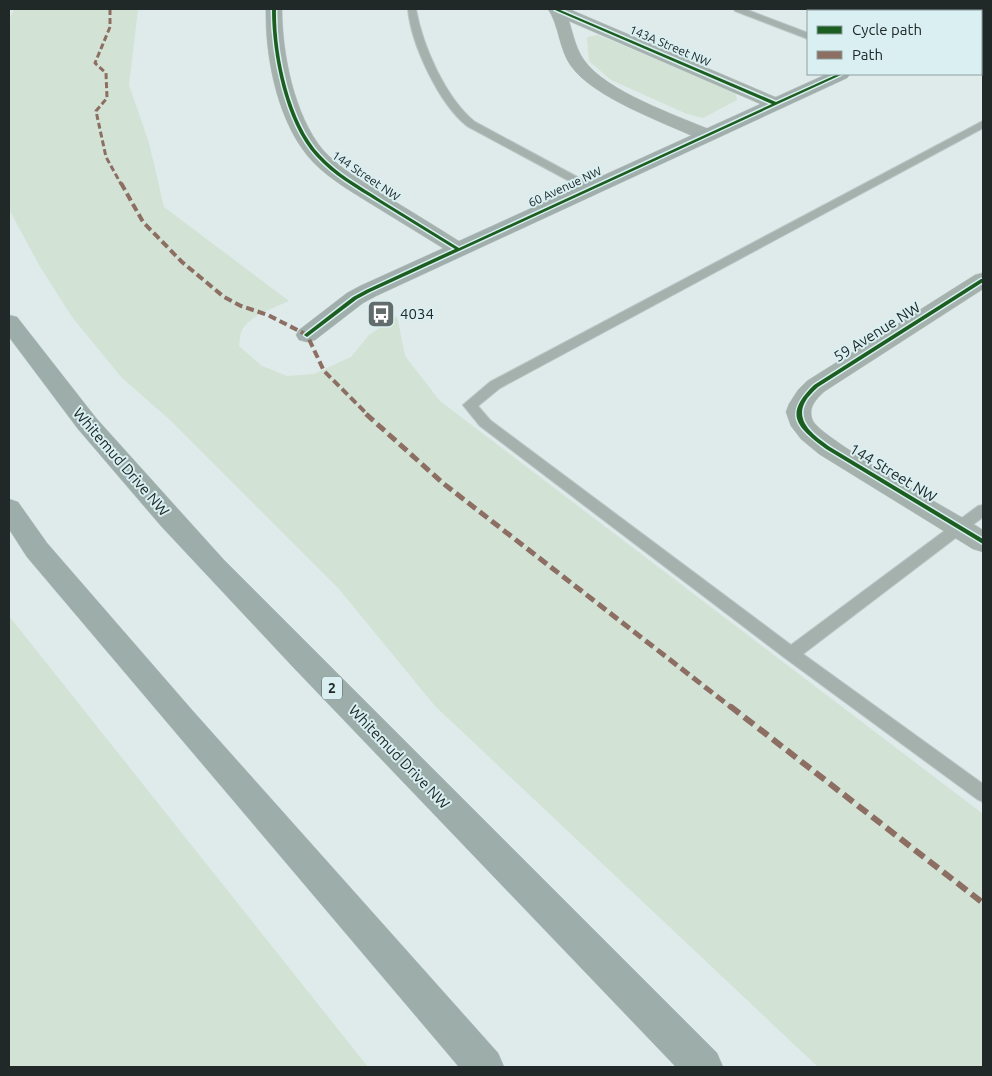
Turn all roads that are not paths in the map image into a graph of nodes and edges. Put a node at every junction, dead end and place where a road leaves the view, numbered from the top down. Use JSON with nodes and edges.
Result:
{"nodes":[{"id":1,"x":274,"y":9,"type":"edge"},
{"id":2,"x":412,"y":9,"type":"edge"},
{"id":3,"x":557,"y":9,"type":"edge"},
{"id":4,"x":738,"y":9,"type":"edge"},
{"id":5,"x":807,"y":36,"type":"edge"},
{"id":6,"x":839,"y":75,"type":"edge"},
{"id":7,"x":776,"y":104,"type":"junction"},
{"id":8,"x":983,"y":124,"type":"edge"},
{"id":9,"x":706,"y":135,"type":"junction"},
{"id":10,"x":590,"y":188,"type":"junction"},
{"id":11,"x":458,"y":249,"type":"junction"},
{"id":12,"x":983,"y":280,"type":"edge"},
{"id":13,"x":9,"y":322,"type":"edge"},
{"id":14,"x":307,"y":335,"type":"dead end"},
{"id":15,"x":799,"y":416,"type":"joint"},
{"id":16,"x":9,"y":508,"type":"edge"},
{"id":17,"x":983,"y":510,"type":"edge"},
{"id":18,"x":960,"y":528,"type":"junction"},
{"id":19,"x":983,"y":542,"type":"edge"},
{"id":20,"x":791,"y":654,"type":"junction"},
{"id":21,"x":983,"y":794,"type":"edge"},
{"id":22,"x":484,"y":1067,"type":"edge"},
{"id":23,"x":705,"y":1067,"type":"edge"}],
"edges":[{"from":1,"to":11,"type":"street","name":"144 Street NW"},
{"from":2,"to":10,"type":"lane"},
{"from":3,"to":7,"type":"street","name":"143A Street NW"},
{"from":3,"to":9,"type":"street","name":"143A Street NW"},
{"from":4,"to":5,"type":"lane"},
{"from":6,"to":7,"type":"street","name":"60 Avenue NW"},
{"from":7,"to":9,"type":"street","name":"60 Avenue NW"},
{"from":8,"to":20,"type":"lane"},
{"from":9,"to":10,"type":"street","name":"60 Avenue NW"},
{"from":10,"to":11,"type":"street","name":"60 Avenue NW"},
{"from":11,"to":14,"type":"street","name":"60 Avenue NW"},
{"from":12,"to":15,"type":"street","name":"59 Avenue NW"},
{"from":13,"to":23,"type":"highway","name":"Whitemud Drive NW","number":"2"},
{"from":15,"to":18,"type":"street","name":"144 Street NW"},
{"from":16,"to":22,"type":"highway"},
{"from":17,"to":18,"type":"lane"},
{"from":18,"to":19,"type":"street","name":"144 Street NW"},
{"from":18,"to":20,"type":"lane"},
{"from":20,"to":21,"type":"lane"}]}
